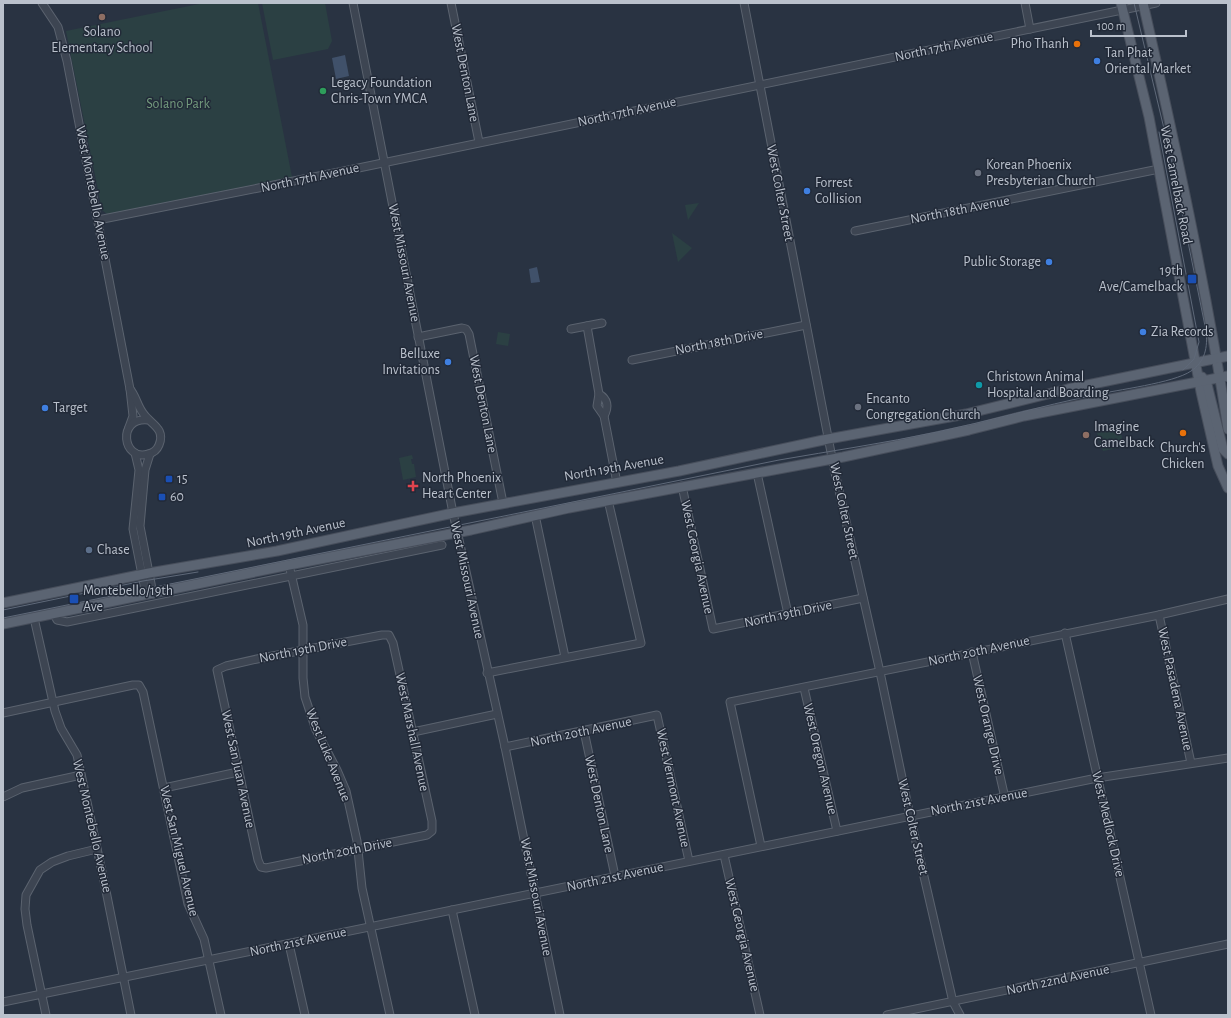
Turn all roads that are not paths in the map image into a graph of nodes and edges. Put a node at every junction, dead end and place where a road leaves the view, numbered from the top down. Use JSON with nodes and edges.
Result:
{"nodes":[{"id":1,"x":42,"y":3,"type":"edge"},
{"id":2,"x":354,"y":3,"type":"edge"},
{"id":3,"x":451,"y":3,"type":"edge"},
{"id":4,"x":744,"y":3,"type":"edge"},
{"id":5,"x":1025,"y":3,"type":"edge"},
{"id":6,"x":1156,"y":3,"type":"edge"},
{"id":7,"x":1144,"y":4,"type":"edge"},
{"id":8,"x":1122,"y":6,"type":"edge"},
{"id":9,"x":1030,"y":29,"type":"junction"},
{"id":10,"x":759,"y":84,"type":"junction"},
{"id":11,"x":479,"y":142,"type":"junction"},
{"id":12,"x":386,"y":162,"type":"junction"},
{"id":13,"x":1158,"y":169,"type":"junction"},
{"id":14,"x":98,"y":220,"type":"junction"},
{"id":15,"x":855,"y":231,"type":"dead end"},
{"id":16,"x":602,"y":323,"type":"dead end"},
{"id":17,"x":806,"y":325,"type":"junction"},
{"id":18,"x":587,"y":326,"type":"junction"},
{"id":19,"x":571,"y":330,"type":"dead end"},
{"id":20,"x":418,"y":337,"type":"junction"},
{"id":21,"x":1228,"y":356,"type":"edge"},
{"id":22,"x":1217,"y":357,"type":"junction"},
{"id":23,"x":632,"y":360,"type":"dead end"},
{"id":24,"x":1196,"y":367,"type":"junction"},
{"id":25,"x":1224,"y":374,"type":"edge"},
{"id":26,"x":1202,"y":381,"type":"junction"},
{"id":27,"x":130,"y":389,"type":"junction"},
{"id":28,"x":148,"y":420,"type":"junction"},
{"id":29,"x":129,"y":427,"type":"junction"},
{"id":30,"x":1228,"y":429,"type":"edge"},
{"id":31,"x":828,"y":439,"type":"junction"},
{"id":32,"x":135,"y":453,"type":"junction"},
{"id":33,"x":150,"y":454,"type":"junction"},
{"id":34,"x":1228,"y":454,"type":"edge"},
{"id":35,"x":832,"y":458,"type":"junction"},
{"id":36,"x":756,"y":473,"type":"junction"},
{"id":37,"x":617,"y":483,"type":"junction"},
{"id":38,"x":682,"y":486,"type":"junction"},
{"id":39,"x":1228,"y":488,"type":"edge"},
{"id":40,"x":608,"y":500,"type":"junction"},
{"id":41,"x":503,"y":503,"type":"junction"},
{"id":42,"x":452,"y":513,"type":"junction"},
{"id":43,"x":535,"y":515,"type":"junction"},
{"id":44,"x":457,"y":533,"type":"junction"},
{"id":45,"x":442,"y":545,"type":"dead end"},
{"id":46,"x":289,"y":565,"type":"junction"},
{"id":47,"x":145,"y":574,"type":"junction"},
{"id":48,"x":292,"y":577,"type":"junction"},
{"id":49,"x":149,"y":595,"type":"junction"},
{"id":50,"x":863,"y":598,"type":"junction"},
{"id":51,"x":1228,"y":599,"type":"edge"},
{"id":52,"x":3,"y":603,"type":"edge"},
{"id":53,"x":54,"y":614,"type":"junction"},
{"id":54,"x":788,"y":614,"type":"junction"},
{"id":55,"x":1159,"y":615,"type":"junction"},
{"id":56,"x":34,"y":618,"type":"junction"},
{"id":57,"x":3,"y":624,"type":"edge"},
{"id":58,"x":713,"y":629,"type":"joint"},
{"id":59,"x":1065,"y":633,"type":"junction"},
{"id":60,"x":389,"y":635,"type":"joint"},
{"id":61,"x":304,"y":650,"type":"junction"},
{"id":62,"x":972,"y":652,"type":"junction"},
{"id":63,"x":565,"y":658,"type":"junction"},
{"id":64,"x":217,"y":670,"type":"joint"},
{"id":65,"x":880,"y":672,"type":"junction"},
{"id":66,"x":487,"y":673,"type":"junction"},
{"id":67,"x":804,"y":688,"type":"junction"},
{"id":68,"x":53,"y":702,"type":"junction"},
{"id":69,"x":3,"y":713,"type":"edge"},
{"id":70,"x":497,"y":714,"type":"junction"},
{"id":71,"x":657,"y":716,"type":"joint"},
{"id":72,"x":413,"y":732,"type":"junction"},
{"id":73,"x":584,"y":732,"type":"junction"},
{"id":74,"x":505,"y":748,"type":"junction"},
{"id":75,"x":1228,"y":758,"type":"edge"},
{"id":76,"x":1191,"y":763,"type":"junction"},
{"id":77,"x":238,"y":772,"type":"junction"},
{"id":78,"x":81,"y":775,"type":"junction"},
{"id":79,"x":1097,"y":778,"type":"junction"},
{"id":80,"x":164,"y":788,"type":"junction"},
{"id":81,"x":3,"y":797,"type":"edge"},
{"id":82,"x":1005,"y":798,"type":"junction"},
{"id":83,"x":910,"y":816,"type":"junction"},
{"id":84,"x":432,"y":831,"type":"joint"},
{"id":85,"x":837,"y":831,"type":"junction"},
{"id":86,"x":760,"y":846,"type":"junction"},
{"id":87,"x":97,"y":849,"type":"junction"},
{"id":88,"x":358,"y":850,"type":"junction"},
{"id":89,"x":724,"y":855,"type":"junction"},
{"id":90,"x":689,"y":861,"type":"junction"},
{"id":91,"x":261,"y":867,"type":"joint"},
{"id":92,"x":615,"y":876,"type":"junction"},
{"id":93,"x":535,"y":893,"type":"junction"},
{"id":94,"x":452,"y":910,"type":"junction"},
{"id":95,"x":371,"y":926,"type":"junction"},
{"id":96,"x":289,"y":944,"type":"junction"},
{"id":97,"x":1228,"y":944,"type":"edge"},
{"id":98,"x":208,"y":960,"type":"junction"},
{"id":99,"x":1139,"y":963,"type":"junction"},
{"id":100,"x":122,"y":978,"type":"junction"},
{"id":101,"x":41,"y":994,"type":"junction"},
{"id":102,"x":3,"y":1002,"type":"edge"},
{"id":103,"x":953,"y":1002,"type":"junction"},
{"id":104,"x":46,"y":1015,"type":"edge"},
{"id":105,"x":131,"y":1015,"type":"edge"},
{"id":106,"x":221,"y":1015,"type":"edge"},
{"id":107,"x":305,"y":1015,"type":"edge"},
{"id":108,"x":390,"y":1015,"type":"edge"},
{"id":109,"x":475,"y":1015,"type":"edge"},
{"id":110,"x":560,"y":1015,"type":"edge"},
{"id":111,"x":760,"y":1015,"type":"edge"},
{"id":112,"x":887,"y":1015,"type":"edge"},
{"id":113,"x":960,"y":1015,"type":"edge"},
{"id":114,"x":1151,"y":1015,"type":"edge"}],
"edges":[{"from":1,"to":14,"type":"street","name":"West Montebello Avenue"},
{"from":2,"to":12,"type":"street","name":"West Missouri Avenue"},
{"from":3,"to":11,"type":"street","name":"West Denton Lane"},
{"from":4,"to":10,"type":"street","name":"West Colter Street"},
{"from":5,"to":9,"type":"street"},
{"from":6,"to":7,"type":"street","name":"North 17th Avenue"},
{"from":7,"to":8,"type":"street","name":"North 17th Avenue"},
{"from":7,"to":22,"type":"main road","name":"West Camelback Road"},
{"from":8,"to":9,"type":"street","name":"North 17th Avenue"},
{"from":8,"to":13,"type":"main road","name":"West Camelback Road"},
{"from":9,"to":10,"type":"street","name":"North 17th Avenue"},
{"from":10,"to":11,"type":"street","name":"North 17th Avenue"},
{"from":10,"to":17,"type":"street","name":"West Colter Street"},
{"from":11,"to":12,"type":"street","name":"North 17th Avenue"},
{"from":12,"to":14,"type":"street","name":"North 17th Avenue"},
{"from":12,"to":20,"type":"street","name":"West Missouri Avenue"},
{"from":13,"to":15,"type":"street","name":"North 18th Avenue"},
{"from":13,"to":24,"type":"main road","name":"West Camelback Road"},
{"from":14,"to":27,"type":"street","name":"West Montebello Avenue"},
{"from":16,"to":18,"type":"street"},
{"from":17,"to":23,"type":"street","name":"North 18th Drive"},
{"from":17,"to":31,"type":"street","name":"West Colter Street"},
{"from":18,"to":19,"type":"street"},
{"from":18,"to":37,"type":"street"},
{"from":20,"to":41,"type":"street","name":"West Denton Lane"},
{"from":20,"to":42,"type":"street","name":"West Missouri Avenue"},
{"from":21,"to":22,"type":"main road","name":"North 19th Avenue"},
{"from":22,"to":24,"type":"main road","name":"North 19th Avenue"},
{"from":22,"to":25,"type":"main road","name":"West Camelback Road"},
{"from":24,"to":26,"type":"main road","name":"West Camelback Road"},
{"from":24,"to":31,"type":"main road","name":"North 19th Avenue"},
{"from":25,"to":26,"type":"main road","name":"North 19th Avenue"},
{"from":25,"to":30,"type":"main road","name":"West Camelback Road"},
{"from":26,"to":34,"type":"main road"},
{"from":26,"to":35,"type":"main road","name":"North 19th Avenue"},
{"from":26,"to":39,"type":"main road","name":"West Camelback Road"},
{"from":27,"to":28,"type":"street","name":"West Montebello Avenue"},
{"from":27,"to":29,"type":"street","name":"West Montebello Avenue"},
{"from":28,"to":29,"type":"street"},
{"from":28,"to":33,"type":"street","name":"West Montebello Avenue"},
{"from":29,"to":32,"type":"street"},
{"from":31,"to":35,"type":"street","name":"West Colter Street"},
{"from":31,"to":37,"type":"main road","name":"North 19th Avenue"},
{"from":32,"to":33,"type":"street"},
{"from":32,"to":47,"type":"street"},
{"from":33,"to":47,"type":"street"},
{"from":35,"to":36,"type":"main road","name":"North 19th Avenue"},
{"from":35,"to":50,"type":"street","name":"West Colter Street"},
{"from":36,"to":38,"type":"main road","name":"North 19th Avenue"},
{"from":36,"to":54,"type":"street"},
{"from":37,"to":41,"type":"main road","name":"North 19th Avenue"},
{"from":38,"to":40,"type":"main road","name":"North 19th Avenue"},
{"from":38,"to":58,"type":"street","name":"West Georgia Avenue"},
{"from":40,"to":43,"type":"main road","name":"North 19th Avenue"},
{"from":40,"to":63,"type":"street"},
{"from":41,"to":42,"type":"main road","name":"North 19th Avenue"},
{"from":42,"to":44,"type":"street","name":"West Missouri Avenue"},
{"from":42,"to":47,"type":"main road","name":"North 19th Avenue"},
{"from":43,"to":44,"type":"main road","name":"North 19th Avenue"},
{"from":43,"to":63,"type":"street"},
{"from":44,"to":46,"type":"main road","name":"North 19th Avenue"},
{"from":44,"to":66,"type":"street","name":"West Missouri Avenue"},
{"from":45,"to":48,"type":"street"},
{"from":46,"to":48,"type":"street","name":"West Luke Avenue"},
{"from":46,"to":49,"type":"main road","name":"North 19th Avenue"},
{"from":47,"to":49,"type":"street"},
{"from":47,"to":52,"type":"main road","name":"North 19th Avenue"},
{"from":48,"to":53,"type":"street"},
{"from":48,"to":61,"type":"street","name":"West Luke Avenue"},
{"from":49,"to":53,"type":"main road","name":"North 19th Avenue"},
{"from":50,"to":54,"type":"street","name":"North 19th Drive"},
{"from":50,"to":65,"type":"street","name":"West Colter Street"},
{"from":51,"to":55,"type":"street","name":"North 20th Avenue"},
{"from":53,"to":56,"type":"main road","name":"North 19th Avenue"},
{"from":54,"to":58,"type":"street","name":"North 19th Drive"},
{"from":55,"to":59,"type":"street","name":"North 20th Avenue"},
{"from":55,"to":76,"type":"street","name":"West Pasadena Avenue"},
{"from":56,"to":57,"type":"main road","name":"North 19th Avenue"},
{"from":56,"to":68,"type":"street","name":"West Montebello Avenue"},
{"from":59,"to":62,"type":"street","name":"North 20th Avenue"},
{"from":59,"to":79,"type":"street","name":"West Medlock Drive"},
{"from":60,"to":61,"type":"street","name":"North 19th Drive"},
{"from":60,"to":72,"type":"street","name":"West Marshall Avenue"},
{"from":61,"to":64,"type":"street","name":"North 19th Drive"},
{"from":61,"to":88,"type":"street","name":"West Luke Avenue"},
{"from":62,"to":65,"type":"street","name":"North 20th Avenue"},
{"from":62,"to":82,"type":"street","name":"West Orange Drive"},
{"from":63,"to":66,"type":"street"},
{"from":64,"to":77,"type":"street","name":"West San Juan Avenue"},
{"from":65,"to":67,"type":"street","name":"North 20th Avenue"},
{"from":65,"to":83,"type":"street","name":"West Colter Street"},
{"from":66,"to":70,"type":"street","name":"West Missouri Avenue"},
{"from":67,"to":85,"type":"street","name":"West Oregon Avenue"},
{"from":67,"to":86,"type":"street","name":"North 20th Avenue"},
{"from":68,"to":69,"type":"street"},
{"from":68,"to":78,"type":"street","name":"West Montebello Avenue"},
{"from":68,"to":80,"type":"street","name":"West San Miguel Avenue"},
{"from":70,"to":72,"type":"street"},
{"from":70,"to":74,"type":"street","name":"West Missouri Avenue"},
{"from":71,"to":73,"type":"street","name":"North 20th Avenue"},
{"from":71,"to":90,"type":"street","name":"West Vermont Avenue"},
{"from":72,"to":84,"type":"street","name":"West Marshall Avenue"},
{"from":73,"to":74,"type":"street","name":"North 20th Avenue"},
{"from":73,"to":92,"type":"street","name":"West Denton Lane"},
{"from":74,"to":93,"type":"street","name":"West Missouri Avenue"},
{"from":75,"to":76,"type":"street","name":"North 21st Avenue"},
{"from":76,"to":79,"type":"street","name":"North 21st Avenue"},
{"from":77,"to":80,"type":"street"},
{"from":77,"to":91,"type":"street","name":"West San Juan Avenue"},
{"from":78,"to":81,"type":"street"},
{"from":78,"to":87,"type":"street","name":"West Montebello Avenue"},
{"from":79,"to":82,"type":"street","name":"North 21st Avenue"},
{"from":79,"to":99,"type":"street","name":"West Medlock Drive"},
{"from":80,"to":98,"type":"street","name":"West San Miguel Avenue"},
{"from":82,"to":83,"type":"street","name":"North 21st Avenue"},
{"from":83,"to":85,"type":"street","name":"North 21st Avenue"},
{"from":83,"to":103,"type":"street","name":"West Colter Street"},
{"from":84,"to":88,"type":"street","name":"North 20th Drive"},
{"from":85,"to":86,"type":"street","name":"North 21st Avenue"},
{"from":86,"to":89,"type":"street","name":"North 21st Avenue"},
{"from":87,"to":100,"type":"street","name":"West Montebello Avenue"},
{"from":87,"to":101,"type":"street"},
{"from":88,"to":91,"type":"street","name":"North 20th Drive"},
{"from":88,"to":95,"type":"street","name":"West Luke Avenue"},
{"from":89,"to":90,"type":"street","name":"North 21st Avenue"},
{"from":89,"to":111,"type":"street","name":"West Georgia Avenue"},
{"from":90,"to":92,"type":"street","name":"North 21st Avenue"},
{"from":92,"to":93,"type":"street","name":"North 21st Avenue"},
{"from":93,"to":94,"type":"street","name":"North 21st Avenue"},
{"from":93,"to":110,"type":"street","name":"West Missouri Avenue"},
{"from":94,"to":95,"type":"street","name":"North 21st Avenue"},
{"from":94,"to":109,"type":"street"},
{"from":95,"to":96,"type":"street","name":"North 21st Avenue"},
{"from":95,"to":108,"type":"street","name":"West Luke Avenue"},
{"from":96,"to":98,"type":"street","name":"North 21st Avenue"},
{"from":96,"to":107,"type":"street"},
{"from":97,"to":99,"type":"street","name":"North 22nd Avenue"},
{"from":98,"to":100,"type":"street","name":"North 21st Avenue"},
{"from":98,"to":106,"type":"street","name":"West San Miguel Avenue"},
{"from":99,"to":103,"type":"street","name":"North 22nd Avenue"},
{"from":99,"to":114,"type":"street","name":"West Medlock Drive"},
{"from":100,"to":101,"type":"street","name":"North 21st Avenue"},
{"from":100,"to":105,"type":"street","name":"West Montebello Avenue"},
{"from":101,"to":102,"type":"street","name":"North 21st Avenue"},
{"from":101,"to":104,"type":"street"},
{"from":103,"to":112,"type":"street","name":"North 22nd Avenue"},
{"from":103,"to":113,"type":"street","name":"West Colter Street"}]}
